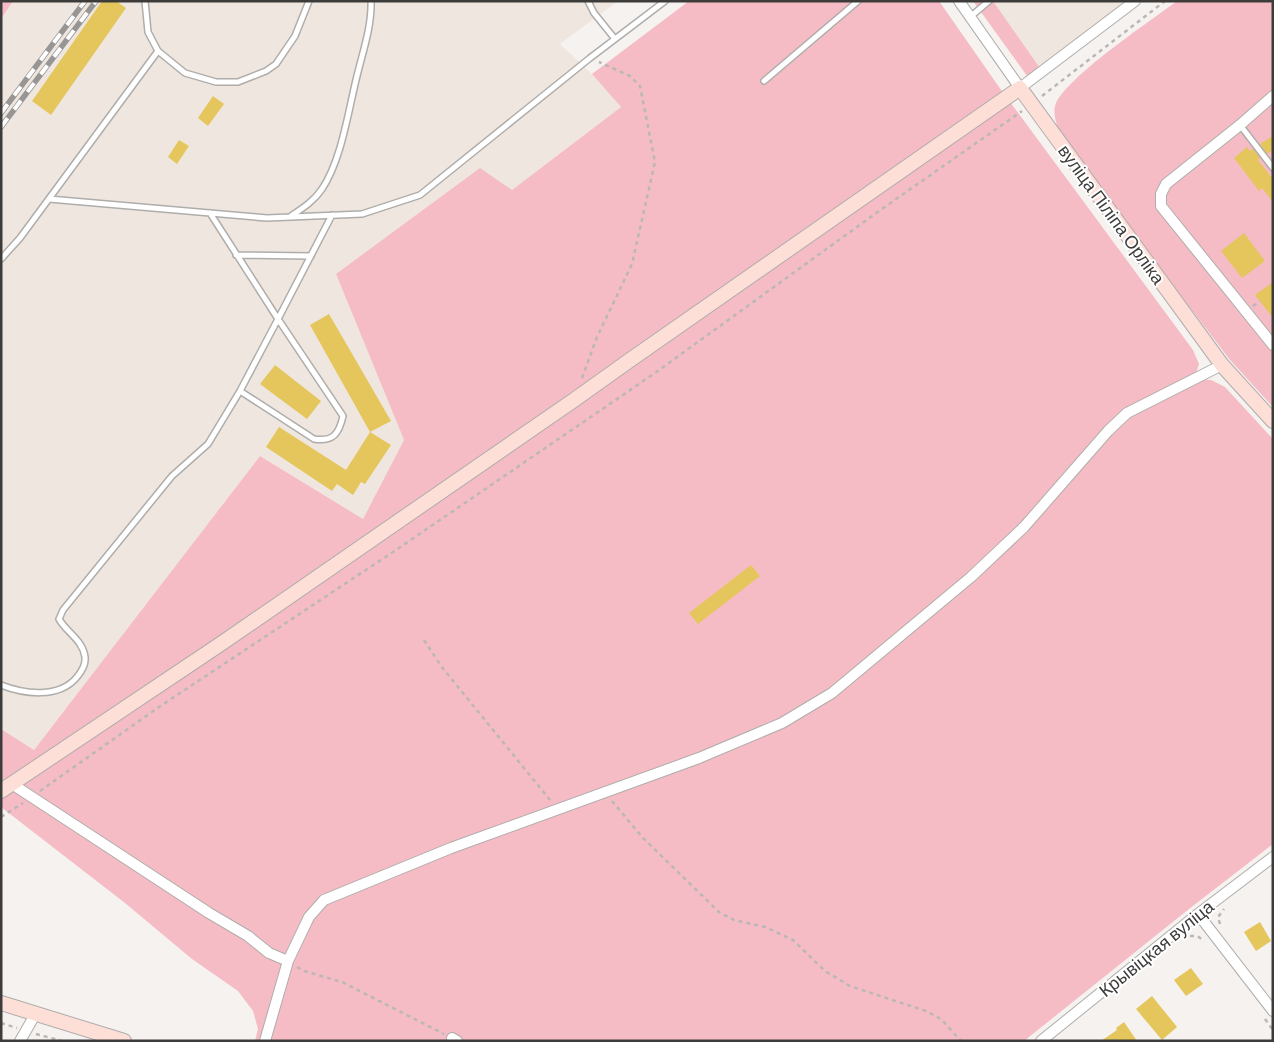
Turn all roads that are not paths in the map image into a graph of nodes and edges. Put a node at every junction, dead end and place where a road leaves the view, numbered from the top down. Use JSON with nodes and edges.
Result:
{"nodes":[{"id":1,"x":145,"y":1,"type":"edge"},
{"id":2,"x":309,"y":1,"type":"edge"},
{"id":3,"x":371,"y":1,"type":"edge"},
{"id":4,"x":588,"y":1,"type":"edge"},
{"id":5,"x":665,"y":1,"type":"edge"},
{"id":6,"x":858,"y":1,"type":"edge"},
{"id":7,"x":959,"y":1,"type":"edge"},
{"id":8,"x":989,"y":1,"type":"edge"},
{"id":9,"x":1134,"y":1,"type":"edge"},
{"id":10,"x":970,"y":17,"type":"junction"},
{"id":11,"x":615,"y":39,"type":"junction"},
{"id":12,"x":158,"y":52,"type":"junction"},
{"id":13,"x":764,"y":81,"type":"dead end"},
{"id":14,"x":1020,"y":88,"type":"junction"},
{"id":15,"x":1273,"y":96,"type":"edge"},
{"id":16,"x":1240,"y":125,"type":"junction"},
{"id":17,"x":1273,"y":168,"type":"edge"},
{"id":18,"x":49,"y":199,"type":"junction"},
{"id":19,"x":210,"y":213,"type":"junction"},
{"id":20,"x":332,"y":215,"type":"junction"},
{"id":21,"x":290,"y":217,"type":"junction"},
{"id":22,"x":236,"y":254,"type":"junction"},
{"id":23,"x":310,"y":256,"type":"junction"},
{"id":24,"x":1,"y":259,"type":"edge"},
{"id":25,"x":278,"y":319,"type":"junction"},
{"id":26,"x":1273,"y":345,"type":"edge"},
{"id":27,"x":1222,"y":365,"type":"junction"},
{"id":28,"x":240,"y":391,"type":"junction"},
{"id":29,"x":1273,"y":421,"type":"edge"},
{"id":30,"x":1,"y":684,"type":"edge"},
{"id":31,"x":6,"y":787,"type":"edge"},
{"id":32,"x":1273,"y":857,"type":"edge"},
{"id":33,"x":1198,"y":914,"type":"junction"},
{"id":34,"x":288,"y":961,"type":"junction"},
{"id":35,"x":1,"y":1003,"type":"edge"},
{"id":36,"x":1273,"y":1011,"type":"edge"},
{"id":37,"x":36,"y":1013,"type":"junction"},
{"id":38,"x":20,"y":1041,"type":"edge"},
{"id":39,"x":124,"y":1041,"type":"edge"},
{"id":40,"x":265,"y":1041,"type":"edge"},
{"id":41,"x":1041,"y":1041,"type":"edge"}],
"edges":[{"from":1,"to":12,"type":"lane"},
{"from":2,"to":12,"type":"lane"},
{"from":3,"to":21,"type":"lane"},
{"from":4,"to":11,"type":"lane"},
{"from":5,"to":11,"type":"lane"},
{"from":6,"to":13,"type":"lane"},
{"from":7,"to":10,"type":"street","name":"вуліца Піліпа Орліка"},
{"from":8,"to":10,"type":"lane"},
{"from":9,"to":14,"type":"street"},
{"from":10,"to":14,"type":"street","name":"вуліца Піліпа Орліка"},
{"from":11,"to":20,"type":"lane"},
{"from":12,"to":18,"type":"lane"},
{"from":14,"to":27,"type":"street","name":"вуліца Піліпа Орліка"},
{"from":14,"to":31,"type":"street"},
{"from":15,"to":16,"type":"street"},
{"from":16,"to":17,"type":"lane"},
{"from":16,"to":26,"type":"street"},
{"from":18,"to":19,"type":"lane"},
{"from":18,"to":24,"type":"lane"},
{"from":19,"to":21,"type":"lane"},
{"from":19,"to":22,"type":"lane"},
{"from":20,"to":21,"type":"lane"},
{"from":20,"to":23,"type":"lane"},
{"from":22,"to":23,"type":"lane"},
{"from":22,"to":25,"type":"lane"},
{"from":23,"to":25,"type":"lane"},
{"from":25,"to":28,"type":"lane"},
{"from":25,"to":28,"type":"lane"},
{"from":27,"to":29,"type":"street","name":"вуліца Піліпа Орліка"},
{"from":27,"to":34,"type":"street"},
{"from":28,"to":30,"type":"lane"},
{"from":31,"to":34,"type":"street"},
{"from":32,"to":33,"type":"street","name":"Крывіцкая вуліца"},
{"from":33,"to":36,"type":"street"},
{"from":33,"to":41,"type":"street","name":"Крывіцкая вуліца"},
{"from":34,"to":40,"type":"street"},
{"from":35,"to":37,"type":"street"},
{"from":37,"to":38,"type":"street"},
{"from":37,"to":39,"type":"street"}]}
